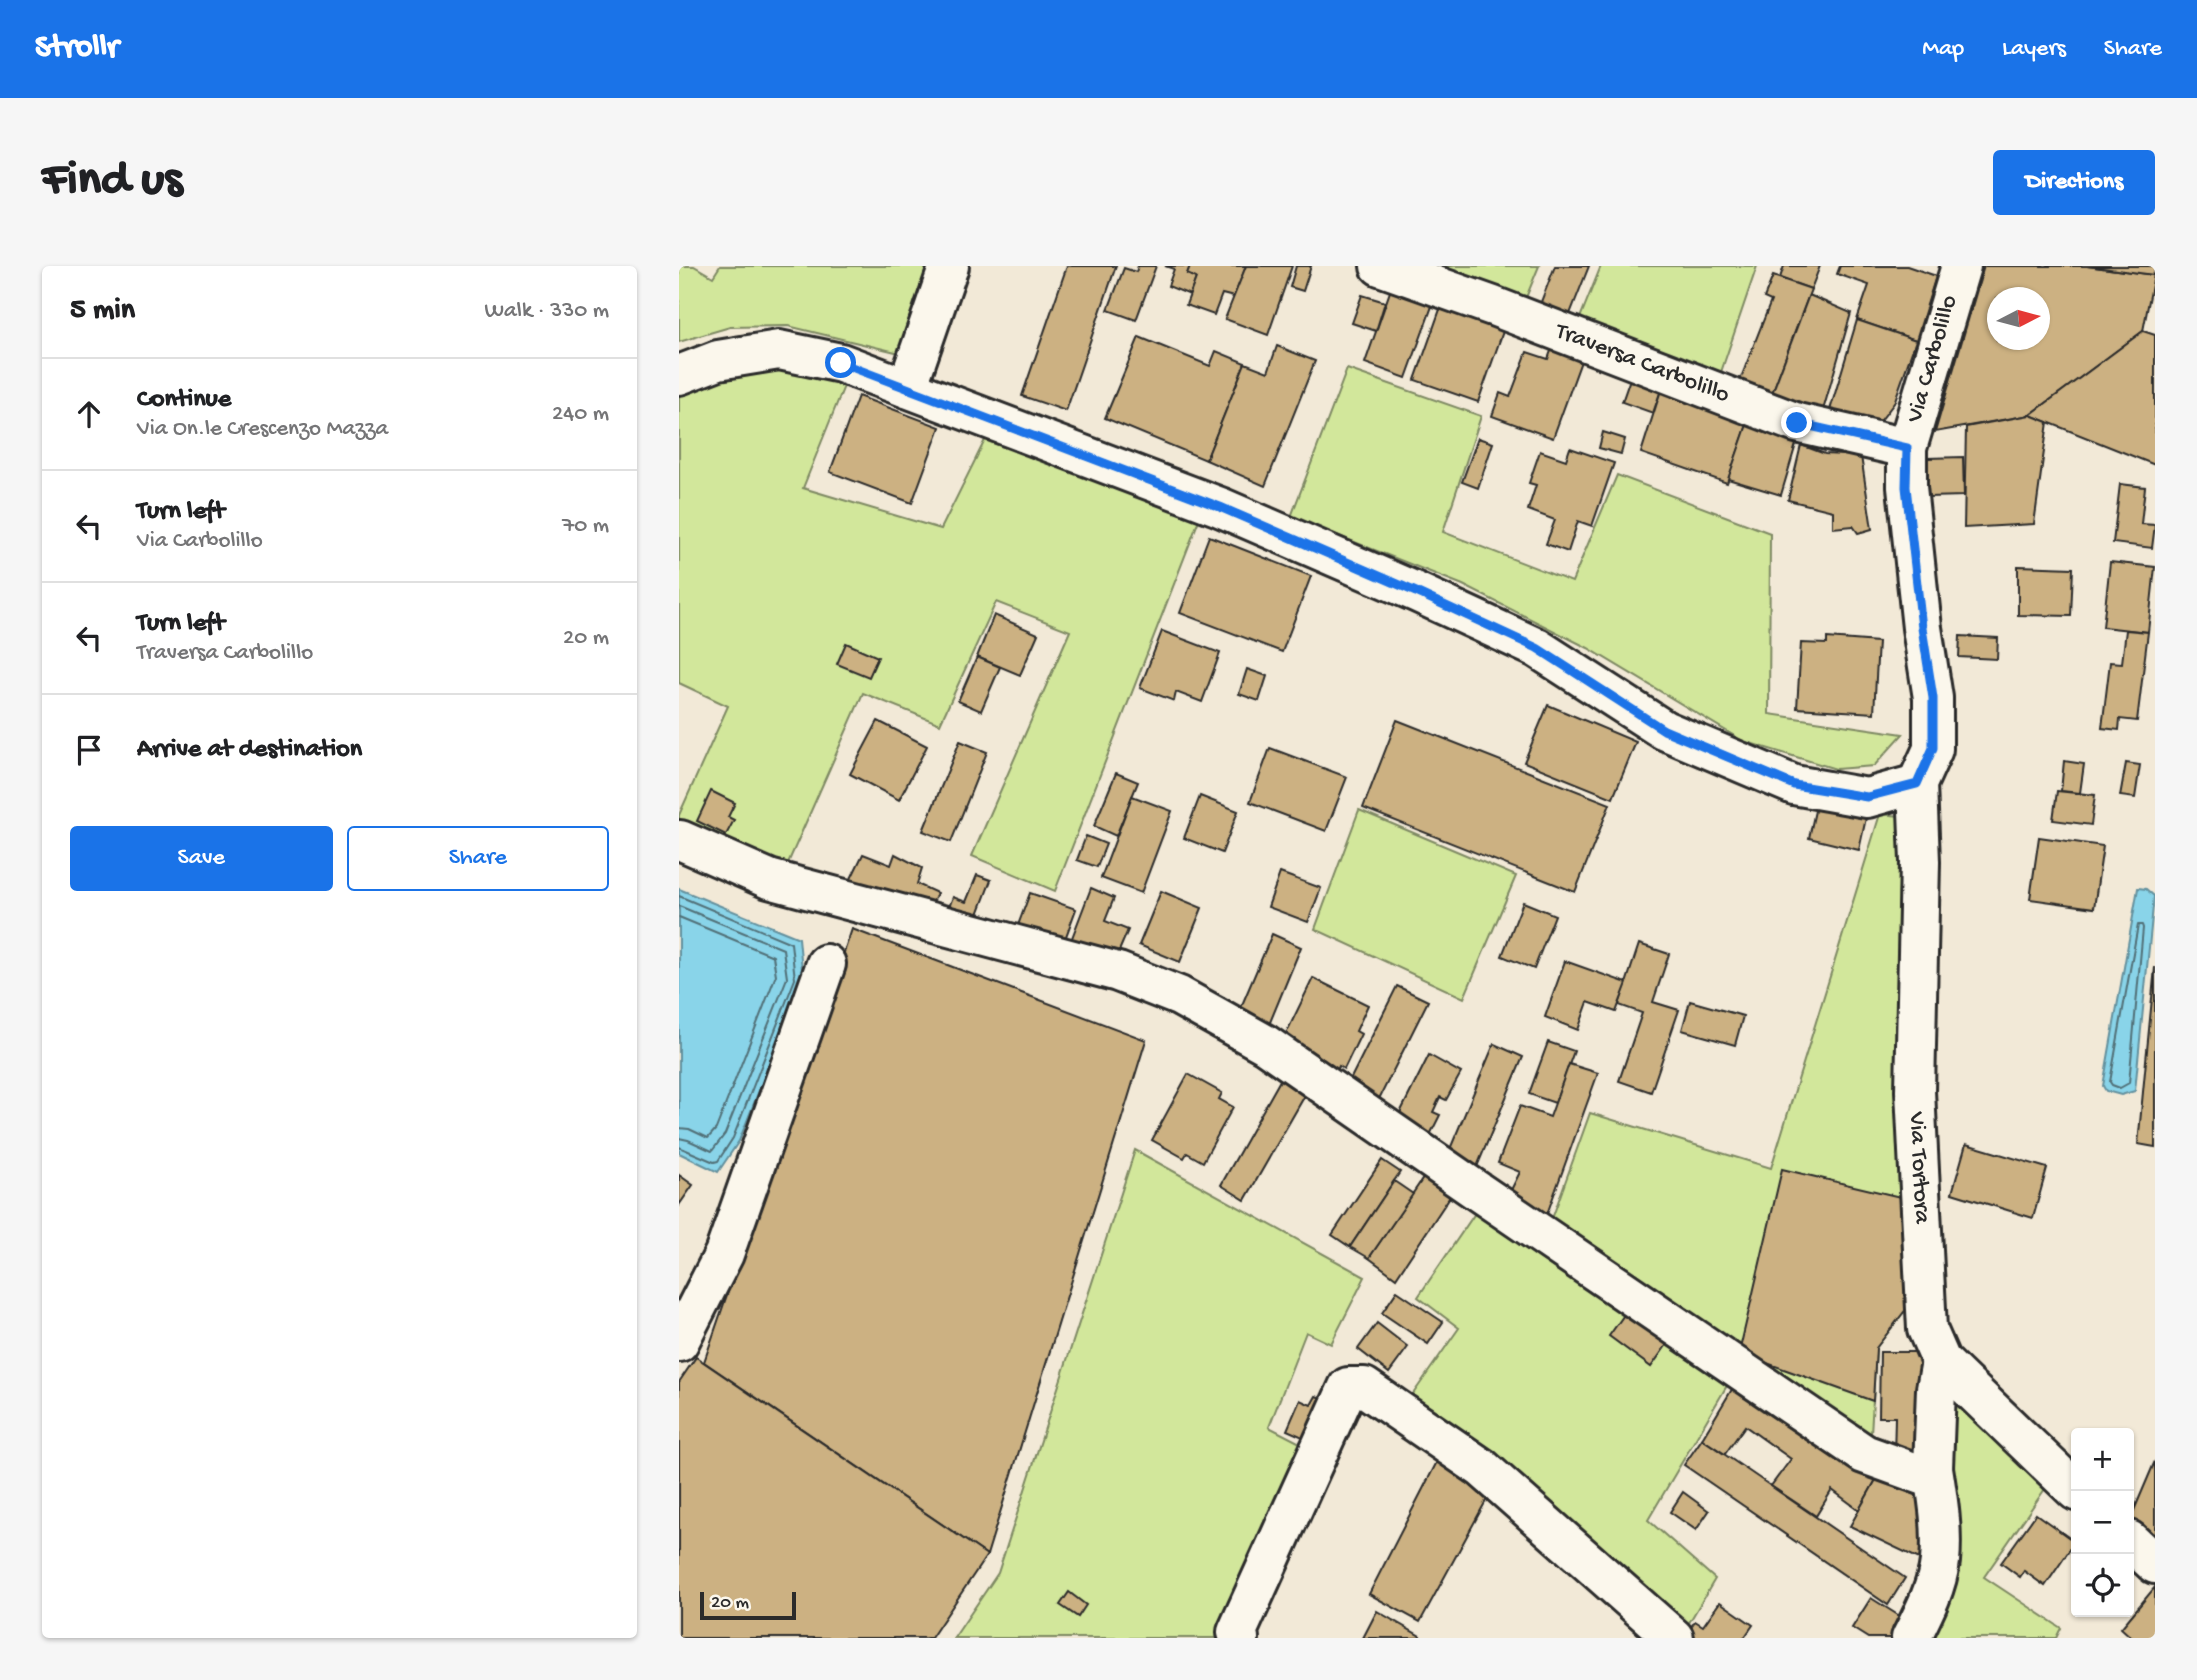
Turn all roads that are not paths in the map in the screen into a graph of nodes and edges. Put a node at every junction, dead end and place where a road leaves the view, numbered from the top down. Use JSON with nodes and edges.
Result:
{"nodes":[{"id":1,"x":949,"y":266,"type":"edge"},
{"id":2,"x":1380,"y":266,"type":"edge"},
{"id":3,"x":1961,"y":266,"type":"edge"},
{"id":4,"x":679,"y":375,"type":"edge"},
{"id":5,"x":907,"y":388,"type":"junction"},
{"id":6,"x":1907,"y":448,"type":"junction"},
{"id":7,"x":1917,"y":784,"type":"junction"},
{"id":8,"x":680,"y":840,"type":"edge"},
{"id":9,"x":826,"y":964,"type":"dead end"},
{"id":10,"x":679,"y":1342,"type":"edge"},
{"id":11,"x":1941,"y":1361,"type":"junction"},
{"id":12,"x":1933,"y":1468,"type":"junction"},
{"id":13,"x":2071,"y":1486,"type":"edge"},
{"id":14,"x":2134,"y":1545,"type":"edge"},
{"id":15,"x":2155,"y":1564,"type":"edge"},
{"id":16,"x":1239,"y":1638,"type":"edge"},
{"id":17,"x":1674,"y":1638,"type":"edge"},
{"id":18,"x":1912,"y":1638,"type":"edge"}],
"edges":[{"from":1,"to":5,"type":"street"},
{"from":2,"to":6,"type":"street","name":"Traversa Carbolillo"},
{"from":3,"to":6,"type":"street","name":"Via Carbolillo"},
{"from":4,"to":5,"type":"street"},
{"from":5,"to":7,"type":"street"},
{"from":6,"to":7,"type":"street","name":"Via Carbolillo"},
{"from":7,"to":11,"type":"street","name":"Via Tortora"},
{"from":8,"to":12,"type":"street"},
{"from":9,"to":10,"type":"street"},
{"from":11,"to":12,"type":"street"},
{"from":11,"to":13,"type":"street","name":"Via Tortora"},
{"from":12,"to":18,"type":"street"},
{"from":14,"to":15,"type":"street"},
{"from":16,"to":17,"type":"street"}]}
